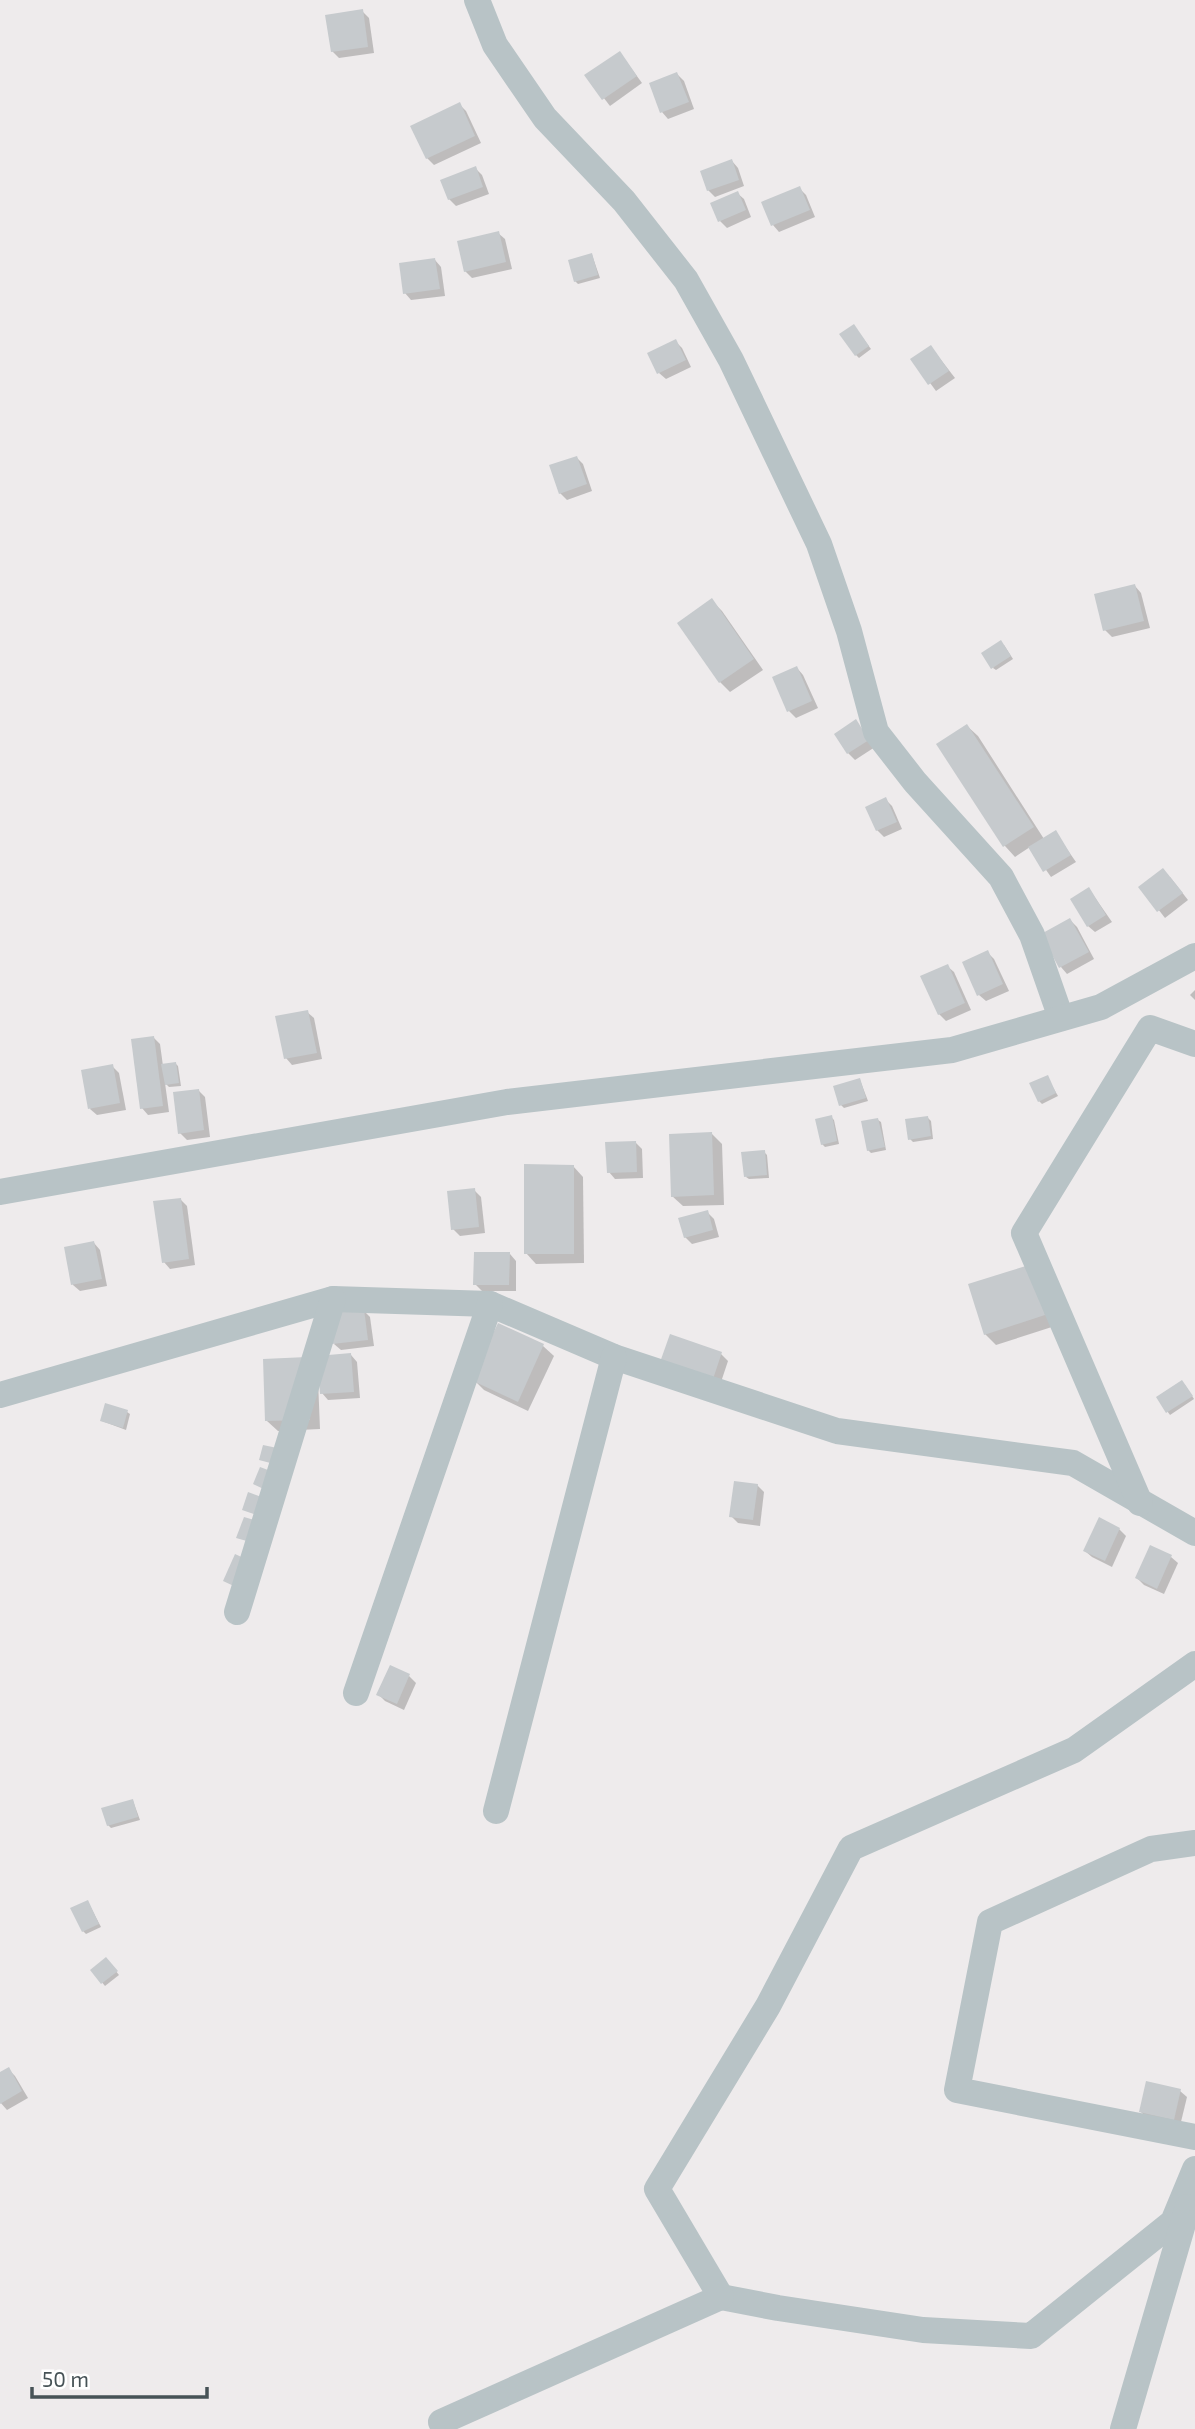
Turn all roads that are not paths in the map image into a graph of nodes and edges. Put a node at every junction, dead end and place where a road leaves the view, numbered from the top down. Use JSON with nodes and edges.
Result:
{"nodes":[{"id":1,"x":477,"y":0,"type":"edge"},
{"id":2,"x":1195,"y":956,"type":"edge"},
{"id":3,"x":1061,"y":1018,"type":"junction"},
{"id":4,"x":1195,"y":1044,"type":"edge"},
{"id":5,"x":0,"y":1192,"type":"edge"},
{"id":6,"x":332,"y":1299,"type":"junction"},
{"id":7,"x":491,"y":1304,"type":"junction"},
{"id":8,"x":614,"y":1357,"type":"junction"},
{"id":9,"x":0,"y":1395,"type":"edge"},
{"id":10,"x":1140,"y":1503,"type":"junction"},
{"id":11,"x":1195,"y":1533,"type":"edge"},
{"id":12,"x":237,"y":1612,"type":"dead end"},
{"id":13,"x":1195,"y":1664,"type":"edge"},
{"id":14,"x":356,"y":1693,"type":"dead end"},
{"id":15,"x":496,"y":1811,"type":"dead end"},
{"id":16,"x":1195,"y":1843,"type":"edge"},
{"id":17,"x":1195,"y":2137,"type":"edge"},
{"id":18,"x":1195,"y":2169,"type":"edge"},
{"id":19,"x":1195,"y":2182,"type":"edge"},
{"id":20,"x":722,"y":2297,"type":"junction"},
{"id":21,"x":441,"y":2422,"type":"dead end"},
{"id":22,"x":1123,"y":2429,"type":"edge"}],
"edges":[{"from":1,"to":3,"type":"street"},
{"from":2,"to":3,"type":"street"},
{"from":3,"to":5,"type":"street"},
{"from":4,"to":10,"type":"street"},
{"from":6,"to":7,"type":"street"},
{"from":6,"to":9,"type":"street"},
{"from":6,"to":12,"type":"street"},
{"from":7,"to":8,"type":"street"},
{"from":7,"to":14,"type":"street"},
{"from":8,"to":10,"type":"street"},
{"from":8,"to":15,"type":"street"},
{"from":10,"to":11,"type":"street"},
{"from":13,"to":20,"type":"street"},
{"from":16,"to":17,"type":"street"},
{"from":18,"to":20,"type":"street"},
{"from":19,"to":22,"type":"street"},
{"from":20,"to":21,"type":"street"}]}
